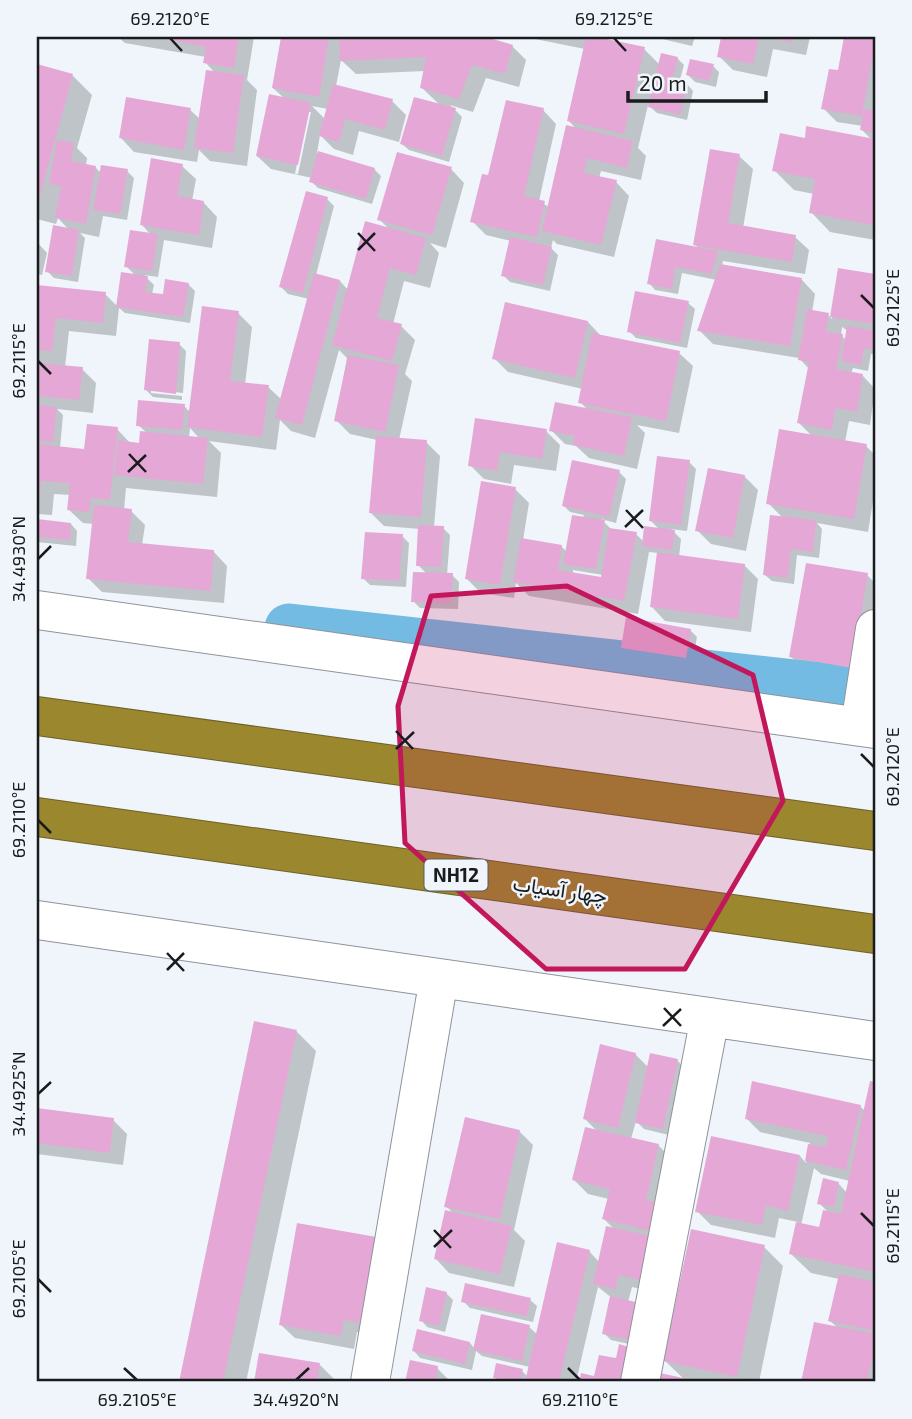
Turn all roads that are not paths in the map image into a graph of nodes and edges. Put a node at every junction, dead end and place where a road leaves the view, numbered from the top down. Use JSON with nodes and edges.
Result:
{"nodes":[{"id":1,"x":37,"y":610,"type":"edge"},
{"id":2,"x":875,"y":629,"type":"edge"},
{"id":3,"x":867,"y":708,"type":"edge"},
{"id":4,"x":37,"y":716,"type":"edge"},
{"id":5,"x":37,"y":817,"type":"edge"},
{"id":6,"x":875,"y":831,"type":"edge"},
{"id":7,"x":37,"y":920,"type":"edge"},
{"id":8,"x":875,"y":934,"type":"edge"},
{"id":9,"x":439,"y":978,"type":"junction"},
{"id":10,"x":710,"y":1017,"type":"junction"},
{"id":11,"x":875,"y":1041,"type":"edge"},
{"id":12,"x":370,"y":1382,"type":"edge"},
{"id":13,"x":640,"y":1382,"type":"edge"}],
"edges":[{"from":1,"to":3,"type":"street"},
{"from":2,"to":3,"type":"street"},
{"from":4,"to":6,"type":"highway"},
{"from":5,"to":8,"type":"highway","name":"چهار آسیاب","number":"NH12"},
{"from":7,"to":9,"type":"street"},
{"from":9,"to":10,"type":"street"},
{"from":9,"to":12,"type":"street"},
{"from":10,"to":11,"type":"street"},
{"from":10,"to":13,"type":"street"}]}
